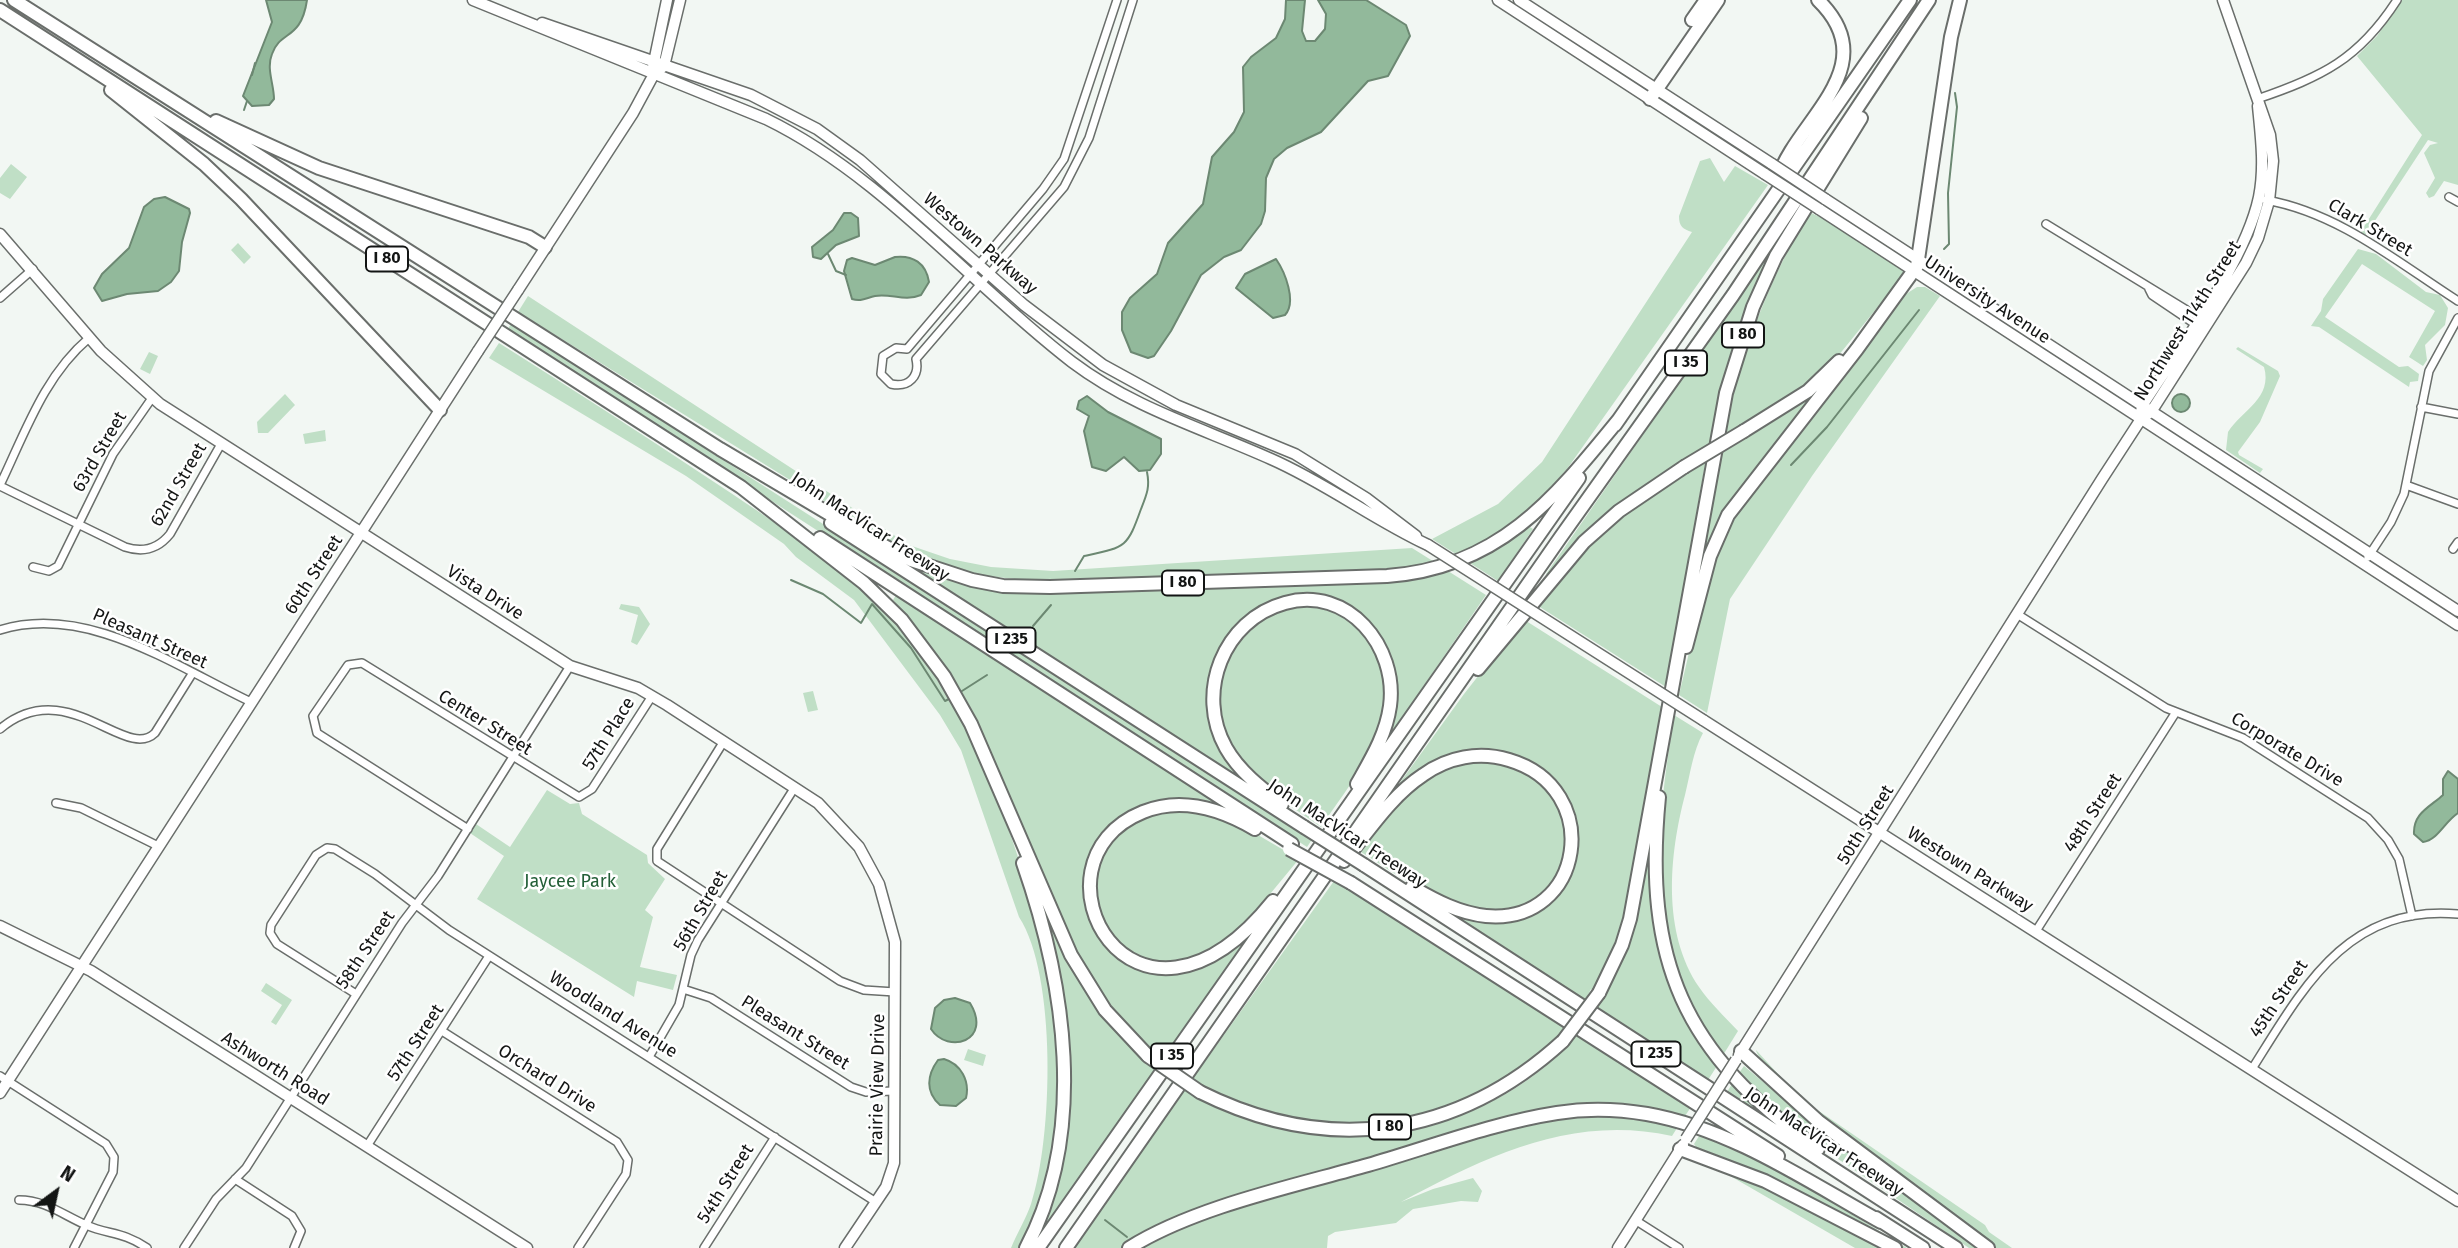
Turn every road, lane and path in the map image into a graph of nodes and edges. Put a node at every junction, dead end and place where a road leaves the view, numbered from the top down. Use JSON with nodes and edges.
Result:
{"nodes":[{"id":1,"x":14,"y":0,"type":"edge"},
{"id":2,"x":473,"y":0,"type":"edge"},
{"id":3,"x":667,"y":0,"type":"edge"},
{"id":4,"x":680,"y":0,"type":"edge"},
{"id":5,"x":1117,"y":0,"type":"edge"},
{"id":6,"x":1133,"y":0,"type":"edge"},
{"id":7,"x":1498,"y":0,"type":"edge"},
{"id":8,"x":1519,"y":0,"type":"edge"},
{"id":9,"x":1706,"y":0,"type":"edge"},
{"id":10,"x":1718,"y":0,"type":"edge"},
{"id":11,"x":1818,"y":0,"type":"edge"},
{"id":12,"x":1910,"y":0,"type":"edge"},
{"id":13,"x":1929,"y":0,"type":"edge"},
{"id":14,"x":1937,"y":0,"type":"edge"},
{"id":15,"x":1960,"y":0,"type":"edge"},
{"id":16,"x":2223,"y":0,"type":"edge"},
{"id":17,"x":2397,"y":0,"type":"edge"},
{"id":18,"x":1509,"y":3,"type":"edge"},
{"id":19,"x":492,"y":7,"type":"junction"},
{"id":20,"x":0,"y":10,"type":"edge"},
{"id":21,"x":65,"y":52,"type":"junction"},
{"id":22,"x":100,"y":55,"type":"junction"},
{"id":23,"x":652,"y":61,"type":"junction"},
{"id":24,"x":664,"y":66,"type":"junction"},
{"id":25,"x":654,"y":74,"type":"junction"},
{"id":26,"x":1650,"y":92,"type":"junction"},
{"id":27,"x":2257,"y":99,"type":"junction"},
{"id":28,"x":2449,"y":197,"type":"dead end"},
{"id":29,"x":1771,"y":200,"type":"junction"},
{"id":30,"x":2264,"y":200,"type":"junction"},
{"id":31,"x":2458,"y":202,"type":"edge"},
{"id":32,"x":2046,"y":224,"type":"dead end"},
{"id":33,"x":0,"y":234,"type":"edge"},
{"id":34,"x":545,"y":247,"type":"junction"},
{"id":35,"x":979,"y":264,"type":"junction"},
{"id":36,"x":1916,"y":266,"type":"junction"},
{"id":37,"x":33,"y":269,"type":"junction"},
{"id":38,"x":990,"y":274,"type":"junction"},
{"id":39,"x":970,"y":275,"type":"junction"},
{"id":40,"x":981,"y":285,"type":"junction"},
{"id":41,"x":0,"y":298,"type":"edge"},
{"id":42,"x":2458,"y":301,"type":"edge"},
{"id":43,"x":1887,"y":308,"type":"junction"},
{"id":44,"x":2458,"y":318,"type":"edge"},
{"id":45,"x":2201,"y":323,"type":"junction"},
{"id":46,"x":89,"y":338,"type":"junction"},
{"id":47,"x":907,"y":349,"type":"junction"},
{"id":48,"x":916,"y":359,"type":"junction"},
{"id":49,"x":152,"y":398,"type":"junction"},
{"id":50,"x":2421,"y":407,"type":"junction"},
{"id":51,"x":2146,"y":409,"type":"junction"},
{"id":52,"x":440,"y":410,"type":"junction"},
{"id":53,"x":2458,"y":414,"type":"edge"},
{"id":54,"x":1620,"y":418,"type":"junction"},
{"id":55,"x":2141,"y":419,"type":"junction"},
{"id":56,"x":221,"y":444,"type":"junction"},
{"id":57,"x":720,"y":449,"type":"junction"},
{"id":58,"x":0,"y":485,"type":"edge"},
{"id":59,"x":2406,"y":485,"type":"junction"},
{"id":60,"x":741,"y":487,"type":"junction"},
{"id":61,"x":2458,"y":504,"type":"edge"},
{"id":62,"x":79,"y":524,"type":"junction"},
{"id":63,"x":360,"y":534,"type":"junction"},
{"id":64,"x":2458,"y":542,"type":"edge"},
{"id":65,"x":1429,"y":545,"type":"junction"},
{"id":66,"x":2453,"y":549,"type":"dead end"},
{"id":67,"x":2371,"y":554,"type":"junction"},
{"id":68,"x":2364,"y":564,"type":"junction"},
{"id":69,"x":33,"y":567,"type":"dead end"},
{"id":70,"x":2458,"y":611,"type":"edge"},
{"id":71,"x":2017,"y":614,"type":"junction"},
{"id":72,"x":2458,"y":625,"type":"edge"},
{"id":73,"x":0,"y":630,"type":"edge"},
{"id":74,"x":570,"y":666,"type":"junction"},
{"id":75,"x":192,"y":674,"type":"junction"},
{"id":76,"x":652,"y":696,"type":"junction"},
{"id":77,"x":251,"y":702,"type":"junction"},
{"id":78,"x":2176,"y":712,"type":"junction"},
{"id":79,"x":1666,"y":715,"type":"junction"},
{"id":80,"x":1434,"y":720,"type":"junction"},
{"id":81,"x":0,"y":729,"type":"edge"},
{"id":82,"x":1662,"y":740,"type":"junction"},
{"id":83,"x":724,"y":741,"type":"junction"},
{"id":84,"x":513,"y":758,"type":"junction"},
{"id":85,"x":794,"y":787,"type":"junction"},
{"id":86,"x":592,"y":789,"type":"joint"},
{"id":87,"x":1000,"y":793,"type":"junction"},
{"id":88,"x":56,"y":803,"type":"dead end"},
{"id":89,"x":1304,"y":827,"type":"junction"},
{"id":90,"x":468,"y":829,"type":"junction"},
{"id":91,"x":1881,"y":832,"type":"junction"},
{"id":92,"x":1325,"y":842,"type":"junction"},
{"id":93,"x":158,"y":846,"type":"junction"},
{"id":94,"x":1291,"y":846,"type":"junction"},
{"id":95,"x":1364,"y":865,"type":"junction"},
{"id":96,"x":1307,"y":866,"type":"junction"},
{"id":97,"x":721,"y":904,"type":"junction"},
{"id":98,"x":417,"y":905,"type":"junction"},
{"id":99,"x":2458,"y":914,"type":"edge"},
{"id":100,"x":2412,"y":916,"type":"junction"},
{"id":101,"x":0,"y":926,"type":"edge"},
{"id":102,"x":1290,"y":926,"type":"junction"},
{"id":103,"x":2036,"y":931,"type":"junction"},
{"id":104,"x":489,"y":956,"type":"junction"},
{"id":105,"x":81,"y":965,"type":"junction"},
{"id":106,"x":682,"y":989,"type":"junction"},
{"id":107,"x":895,"y":992,"type":"junction"},
{"id":108,"x":356,"y":994,"type":"junction"},
{"id":109,"x":442,"y":1031,"type":"junction"},
{"id":110,"x":1739,"y":1055,"type":"junction"},
{"id":111,"x":649,"y":1057,"type":"junction"},
{"id":112,"x":2252,"y":1069,"type":"junction"},
{"id":113,"x":4,"y":1078,"type":"edge"},
{"id":114,"x":894,"y":1091,"type":"junction"},
{"id":115,"x":0,"y":1093,"type":"edge"},
{"id":116,"x":290,"y":1097,"type":"junction"},
{"id":117,"x":775,"y":1137,"type":"junction"},
{"id":118,"x":1683,"y":1144,"type":"junction"},
{"id":119,"x":368,"y":1146,"type":"junction"},
{"id":120,"x":235,"y":1179,"type":"junction"},
{"id":121,"x":19,"y":1200,"type":"dead end"},
{"id":122,"x":2458,"y":1201,"type":"edge"},
{"id":123,"x":876,"y":1202,"type":"junction"},
{"id":124,"x":1635,"y":1220,"type":"junction"},
{"id":125,"x":1881,"y":1222,"type":"junction"},
{"id":126,"x":86,"y":1225,"type":"junction"},
{"id":127,"x":1952,"y":1246,"type":"edge"},
{"id":128,"x":74,"y":1248,"type":"edge"},
{"id":129,"x":147,"y":1248,"type":"edge"},
{"id":130,"x":184,"y":1248,"type":"edge"},
{"id":131,"x":294,"y":1248,"type":"edge"},
{"id":132,"x":527,"y":1248,"type":"edge"},
{"id":133,"x":578,"y":1248,"type":"edge"},
{"id":134,"x":704,"y":1248,"type":"edge"},
{"id":135,"x":845,"y":1248,"type":"edge"},
{"id":136,"x":1026,"y":1248,"type":"edge"},
{"id":137,"x":1038,"y":1248,"type":"edge"},
{"id":138,"x":1066,"y":1248,"type":"edge"},
{"id":139,"x":1129,"y":1248,"type":"edge"},
{"id":140,"x":1618,"y":1248,"type":"edge"},
{"id":141,"x":1679,"y":1248,"type":"edge"},
{"id":142,"x":1895,"y":1248,"type":"edge"},
{"id":143,"x":1923,"y":1248,"type":"edge"},
{"id":144,"x":1988,"y":1248,"type":"edge"}],
"edges":[{"from":1,"to":22,"type":"highway","number":"I 80"},
{"from":2,"to":19,"type":"street","name":"Westown Parkway"},
{"from":3,"to":23,"type":"street"},
{"from":4,"to":24,"type":"street"},
{"from":5,"to":35,"type":"street"},
{"from":6,"to":38,"type":"street"},
{"from":7,"to":18,"type":"street","name":"University Avenue"},
{"from":8,"to":26,"type":"street","name":"University Avenue"},
{"from":9,"to":26,"type":"highway"},
{"from":10,"to":26,"type":"highway"},
{"from":11,"to":29,"type":"highway"},
{"from":12,"to":29,"type":"highway","number":"I 80"},
{"from":13,"to":80,"type":"highway","number":"I 35"},
{"from":14,"to":79,"type":"highway","number":"I 80"},
{"from":15,"to":36,"type":"highway"},
{"from":16,"to":27,"type":"street","name":"Northwest 114th Street"},
{"from":17,"to":27,"type":"street"},
{"from":18,"to":26,"type":"street","name":"University Avenue"},
{"from":19,"to":23,"type":"street","name":"Westown Parkway"},
{"from":19,"to":25,"type":"street","name":"Westown Parkway"},
{"from":20,"to":21,"type":"highway","number":"I 80"},
{"from":21,"to":52,"type":"highway"},
{"from":21,"to":60,"type":"highway","number":"I 80"},
{"from":22,"to":34,"type":"highway"},
{"from":22,"to":57,"type":"highway","number":"I 80"},
{"from":23,"to":24,"type":"street","name":"Westown Parkway"},
{"from":23,"to":25,"type":"street"},
{"from":24,"to":25,"type":"street","name":"60th Street"},
{"from":24,"to":35,"type":"street","name":"Westown Parkway"},
{"from":25,"to":34,"type":"street","name":"60th Street"},
{"from":25,"to":39,"type":"street","name":"Westown Parkway"},
{"from":26,"to":36,"type":"street","name":"University Avenue","bridge":true},
{"from":26,"to":36,"type":"street","name":"University Avenue","bridge":true},
{"from":27,"to":30,"type":"street","name":"Northwest 114th Street"},
{"from":28,"to":31,"type":"street"},
{"from":29,"to":54,"type":"highway","number":"I 80"},
{"from":30,"to":42,"type":"street","name":"Clark Street"},
{"from":30,"to":45,"type":"street","name":"Northwest 114th Street"},
{"from":32,"to":45,"type":"street"},
{"from":33,"to":37,"type":"street","name":"Vista Drive"},
{"from":34,"to":52,"type":"street","name":"60th Street","bridge":true},
{"from":35,"to":38,"type":"street","name":"Westown Parkway"},
{"from":35,"to":39,"type":"street"},
{"from":36,"to":43,"type":"highway"},
{"from":36,"to":51,"type":"street","name":"University Avenue"},
{"from":36,"to":55,"type":"street","name":"University Avenue"},
{"from":37,"to":41,"type":"street"},
{"from":37,"to":46,"type":"street","name":"Vista Drive"},
{"from":38,"to":40,"type":"street"},
{"from":38,"to":65,"type":"street","name":"Westown Parkway"},
{"from":39,"to":40,"type":"street","name":"Westown Parkway"},
{"from":39,"to":47,"type":"street"},
{"from":40,"to":48,"type":"street"},
{"from":40,"to":65,"type":"street","name":"Westown Parkway"},
{"from":43,"to":79,"type":"highway"},
{"from":43,"to":80,"type":"highway","bridge":true},
{"from":44,"to":50,"type":"street"},
{"from":45,"to":51,"type":"street","name":"Northwest 114th Street"},
{"from":46,"to":49,"type":"street","name":"Vista Drive"},
{"from":46,"to":58,"type":"street"},
{"from":47,"to":48,"type":"street"},
{"from":47,"to":48,"type":"street"},
{"from":49,"to":56,"type":"street","name":"Vista Drive"},
{"from":49,"to":62,"type":"street","name":"63rd Street"},
{"from":50,"to":53,"type":"street"},
{"from":50,"to":59,"type":"street"},
{"from":51,"to":55,"type":"street","name":"Northwest 114th Street"},
{"from":51,"to":67,"type":"street","name":"University Avenue"},
{"from":52,"to":63,"type":"street","name":"60th Street"},
{"from":54,"to":57,"type":"highway","number":"I 80"},
{"from":54,"to":92,"type":"highway","number":"I 35"},
{"from":55,"to":68,"type":"street","name":"University Avenue"},
{"from":55,"to":71,"type":"street","name":"50th Street"},
{"from":56,"to":62,"type":"street","name":"62nd Street"},
{"from":56,"to":63,"type":"street","name":"Vista Drive"},
{"from":57,"to":89,"type":"highway","name":"John MacVicar Freeway","number":"I 235"},
{"from":58,"to":62,"type":"street"},
{"from":59,"to":61,"type":"street"},
{"from":59,"to":67,"type":"street"},
{"from":60,"to":87,"type":"highway","number":"I 80"},
{"from":60,"to":94,"type":"highway","name":"John MacVicar Freeway","number":"I 235"},
{"from":62,"to":69,"type":"street","name":"63rd Street"},
{"from":63,"to":74,"type":"street","name":"Vista Drive"},
{"from":63,"to":77,"type":"street","name":"60th Street"},
{"from":64,"to":66,"type":"street"},
{"from":65,"to":91,"type":"street","name":"Westown Parkway","bridge":true},
{"from":67,"to":68,"type":"street"},
{"from":67,"to":70,"type":"street","name":"University Avenue"},
{"from":68,"to":72,"type":"street","name":"University Avenue"},
{"from":71,"to":78,"type":"street","name":"Corporate Drive"},
{"from":71,"to":91,"type":"street","name":"50th Street"},
{"from":73,"to":75,"type":"street","name":"Pleasant Street"},
{"from":74,"to":76,"type":"street","name":"Vista Drive"},
{"from":74,"to":84,"type":"street","name":"58th Street"},
{"from":75,"to":77,"type":"street","name":"Pleasant Street"},
{"from":75,"to":81,"type":"street"},
{"from":76,"to":83,"type":"street","name":"Vista Drive"},
{"from":76,"to":86,"type":"street","name":"57th Place"},
{"from":77,"to":93,"type":"street","name":"60th Street"},
{"from":78,"to":100,"type":"street","name":"Corporate Drive"},
{"from":78,"to":103,"type":"street","name":"48th Street"},
{"from":79,"to":82,"type":"highway","number":"I 80"},
{"from":80,"to":102,"type":"highway","number":"I 35"},
{"from":82,"to":87,"type":"highway","number":"I 80","bridge":true},
{"from":82,"to":127,"type":"highway"},
{"from":83,"to":85,"type":"street","name":"Vista Drive"},
{"from":83,"to":97,"type":"street"},
{"from":84,"to":86,"type":"street","name":"Center Street"},
{"from":84,"to":90,"type":"street","name":"58th Street"},
{"from":84,"to":90,"type":"street","name":"Center Street"},
{"from":85,"to":97,"type":"street","name":"56th Street"},
{"from":85,"to":107,"type":"street","name":"Vista Drive"},
{"from":87,"to":136,"type":"highway"},
{"from":88,"to":93,"type":"street"},
{"from":89,"to":92,"type":"highway"},
{"from":89,"to":95,"type":"highway","name":"John MacVicar Freeway","number":"I 235","bridge":true},
{"from":90,"to":98,"type":"street","name":"58th Street"},
{"from":91,"to":103,"type":"street","name":"Westown Parkway"},
{"from":91,"to":110,"type":"street","name":"50th Street"},
{"from":92,"to":96,"type":"highway","number":"I 35"},
{"from":93,"to":105,"type":"street","name":"60th Street"},
{"from":94,"to":96,"type":"highway"},
{"from":94,"to":125,"type":"highway","name":"John MacVicar Freeway","number":"I 235","bridge":true},
{"from":95,"to":102,"type":"highway"},
{"from":95,"to":127,"type":"highway","name":"John MacVicar Freeway","number":"I 235"},
{"from":96,"to":137,"type":"highway","number":"I 35"},
{"from":97,"to":106,"type":"street","name":"56th Street"},
{"from":97,"to":107,"type":"street"},
{"from":98,"to":104,"type":"street","name":"Woodland Avenue"},
{"from":98,"to":108,"type":"street","name":"58th Street"},
{"from":98,"to":108,"type":"street","name":"Woodland Avenue"},
{"from":99,"to":100,"type":"street"},
{"from":100,"to":112,"type":"street","name":"45th Street"},
{"from":101,"to":105,"type":"street","name":"Ashworth Road"},
{"from":102,"to":138,"type":"highway","number":"I 35"},
{"from":103,"to":112,"type":"street","name":"Westown Parkway"},
{"from":104,"to":109,"type":"street","name":"57th Street"},
{"from":104,"to":111,"type":"street","name":"Woodland Avenue"},
{"from":105,"to":113,"type":"street","name":"60th Street"},
{"from":105,"to":116,"type":"street","name":"Ashworth Road"},
{"from":106,"to":111,"type":"street","name":"56th Street"},
{"from":106,"to":114,"type":"street","name":"Pleasant Street"},
{"from":107,"to":114,"type":"street","name":"Prairie View Drive"},
{"from":108,"to":116,"type":"street","name":"58th Street"},
{"from":109,"to":119,"type":"street","name":"57th Street"},
{"from":109,"to":133,"type":"street","name":"Orchard Drive"},
{"from":110,"to":118,"type":"street","name":"50th Street","bridge":true},
{"from":110,"to":144,"type":"highway"},
{"from":111,"to":117,"type":"street","name":"Woodland Avenue"},
{"from":112,"to":122,"type":"street","name":"Westown Parkway"},
{"from":113,"to":115,"type":"street","name":"60th Street"},
{"from":113,"to":126,"type":"street"},
{"from":114,"to":123,"type":"street","name":"Prairie View Drive"},
{"from":116,"to":119,"type":"street","name":"Ashworth Road"},
{"from":116,"to":120,"type":"street","name":"58th Street"},
{"from":117,"to":123,"type":"street","name":"Woodland Avenue"},
{"from":117,"to":134,"type":"street","name":"54th Street"},
{"from":118,"to":124,"type":"street","name":"50th Street"},
{"from":118,"to":142,"type":"highway"},
{"from":119,"to":132,"type":"street","name":"Ashworth Road"},
{"from":120,"to":130,"type":"street","name":"58th Street"},
{"from":120,"to":131,"type":"street"},
{"from":121,"to":126,"type":"street"},
{"from":123,"to":135,"type":"street","name":"Prairie View Drive"},
{"from":124,"to":140,"type":"street","name":"50th Street"},
{"from":124,"to":141,"type":"street"},
{"from":125,"to":139,"type":"highway"},
{"from":125,"to":143,"type":"highway","name":"John MacVicar Freeway","number":"I 235"},
{"from":126,"to":128,"type":"street"},
{"from":126,"to":129,"type":"street"}]}
